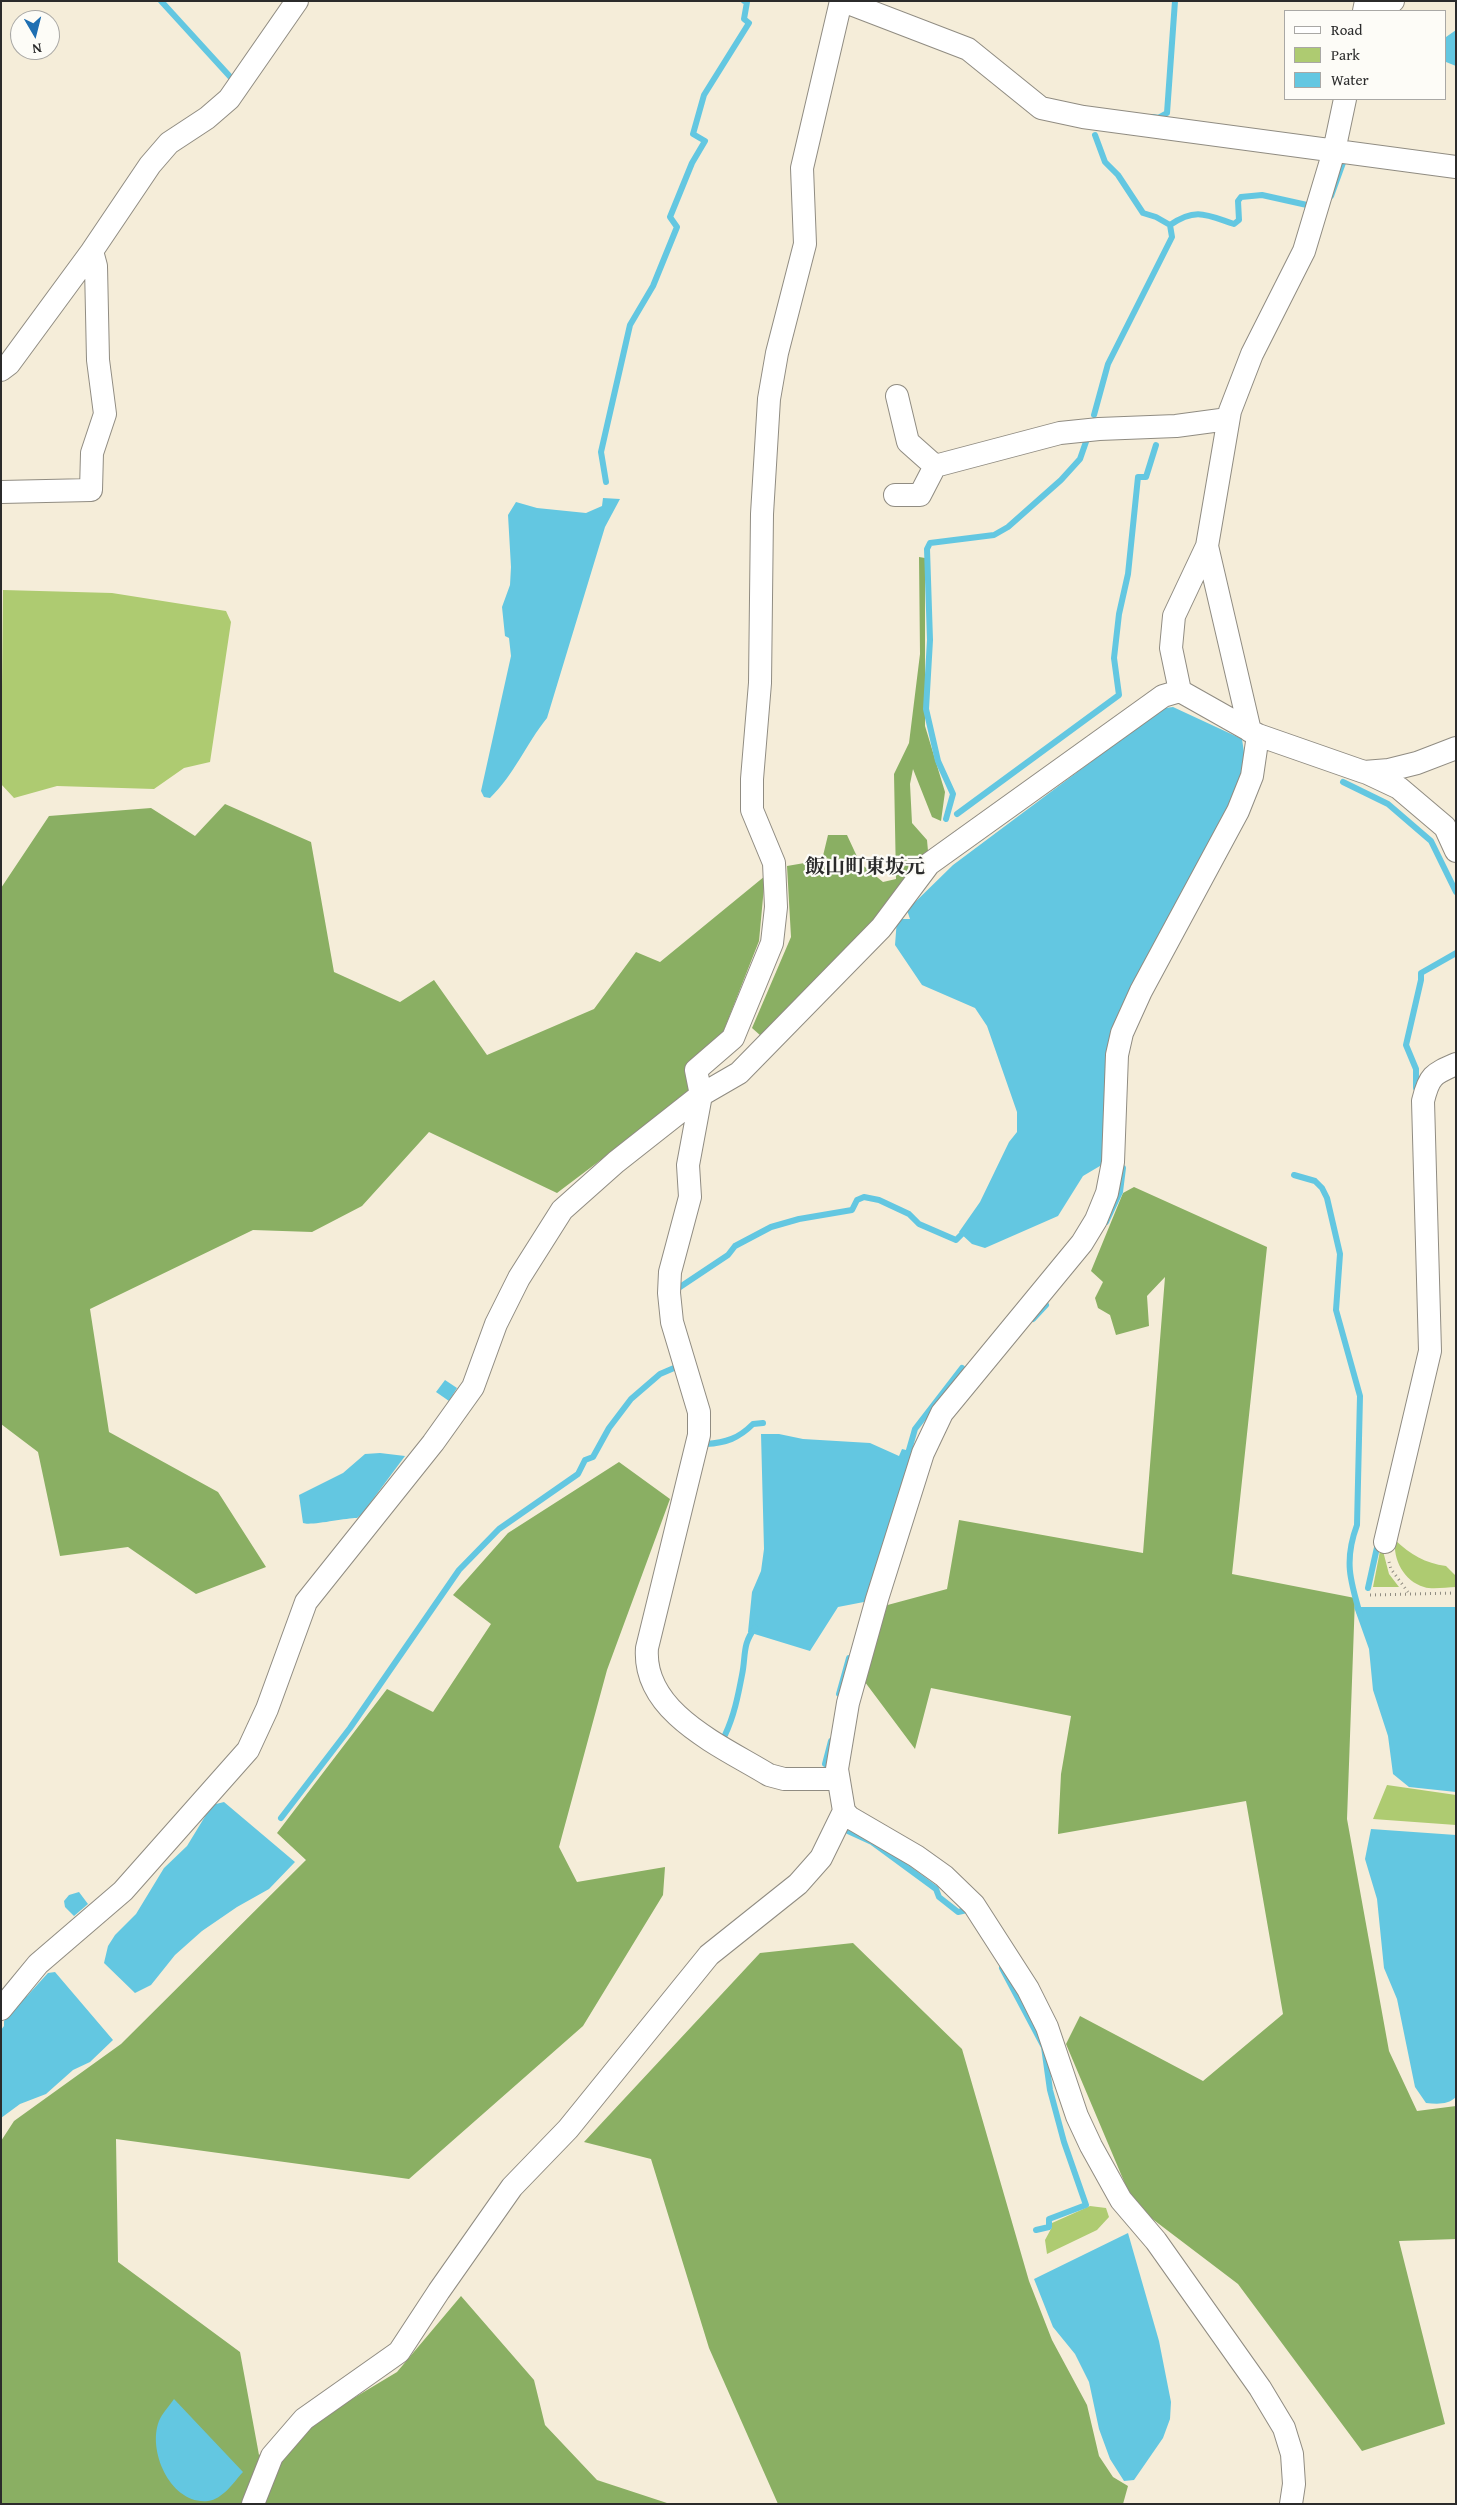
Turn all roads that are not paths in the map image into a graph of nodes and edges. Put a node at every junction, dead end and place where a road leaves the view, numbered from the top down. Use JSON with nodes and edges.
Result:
{"nodes":[{"id":1,"x":297,"y":1,"type":"edge"},
{"id":2,"x":842,"y":1,"type":"edge"},
{"id":3,"x":1345,"y":100,"type":"edge"},
{"id":4,"x":1334,"y":151,"type":"junction"},
{"id":5,"x":1456,"y":167,"type":"edge"},
{"id":6,"x":92,"y":251,"type":"junction"},
{"id":7,"x":1,"y":370,"type":"edge"},
{"id":8,"x":897,"y":396,"type":"dead end"},
{"id":9,"x":1228,"y":419,"type":"junction"},
{"id":10,"x":935,"y":466,"type":"junction"},
{"id":11,"x":1,"y":492,"type":"edge"},
{"id":12,"x":895,"y":496,"type":"dead end"},
{"id":13,"x":1206,"y":546,"type":"junction"},
{"id":14,"x":1180,"y":691,"type":"junction"},
{"id":15,"x":1254,"y":733,"type":"junction"},
{"id":16,"x":1456,"y":748,"type":"edge"},
{"id":17,"x":1364,"y":772,"type":"junction"},
{"id":18,"x":1456,"y":851,"type":"edge"},
{"id":19,"x":1456,"y":1064,"type":"edge"},
{"id":20,"x":701,"y":1094,"type":"junction"},
{"id":21,"x":1385,"y":1542,"type":"road end"},
{"id":22,"x":838,"y":1779,"type":"junction"},
{"id":23,"x":844,"y":1811,"type":"junction"},
{"id":24,"x":1,"y":2009,"type":"edge"},
{"id":25,"x":253,"y":2504,"type":"edge"},
{"id":26,"x":1291,"y":2504,"type":"edge"}],
"edges":[{"from":1,"to":6,"type":"street"},
{"from":2,"to":4,"type":"street"},
{"from":2,"to":20,"type":"street"},
{"from":3,"to":4,"type":"street"},
{"from":4,"to":5,"type":"street"},
{"from":4,"to":9,"type":"street"},
{"from":6,"to":7,"type":"street"},
{"from":6,"to":11,"type":"street"},
{"from":8,"to":10,"type":"street"},
{"from":9,"to":10,"type":"street"},
{"from":9,"to":13,"type":"street"},
{"from":10,"to":12,"type":"street"},
{"from":13,"to":14,"type":"street"},
{"from":13,"to":15,"type":"street"},
{"from":14,"to":15,"type":"street"},
{"from":14,"to":20,"type":"street"},
{"from":15,"to":17,"type":"street"},
{"from":15,"to":22,"type":"street"},
{"from":16,"to":17,"type":"street"},
{"from":17,"to":18,"type":"street"},
{"from":19,"to":21,"type":"street"},
{"from":20,"to":22,"type":"street"},
{"from":20,"to":24,"type":"street"},
{"from":22,"to":23,"type":"street"},
{"from":23,"to":25,"type":"street"},
{"from":23,"to":26,"type":"street"}]}
